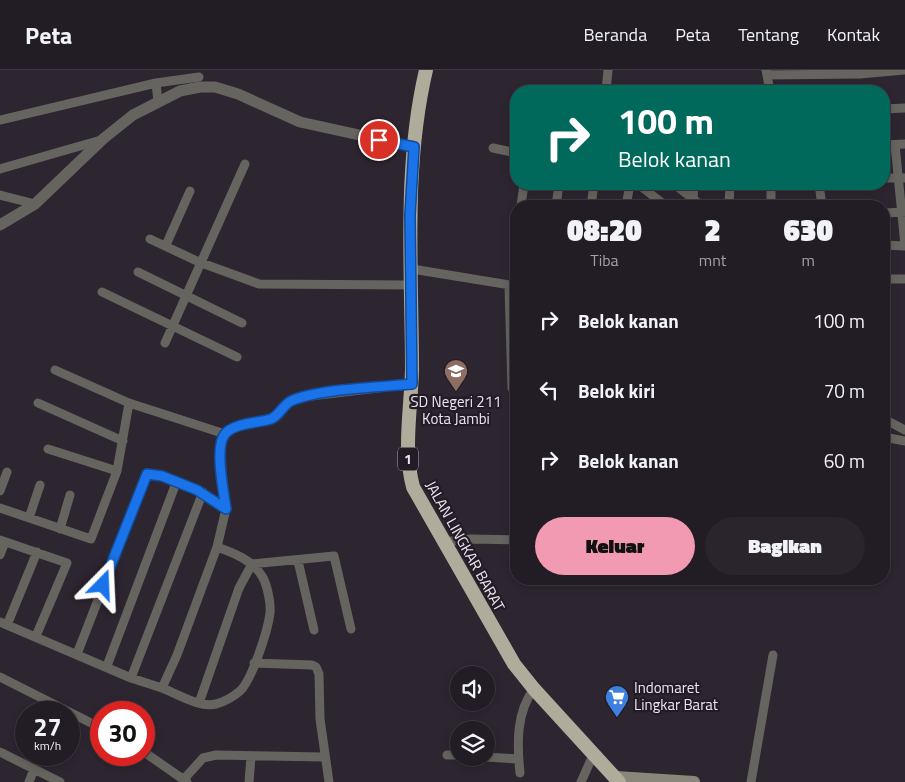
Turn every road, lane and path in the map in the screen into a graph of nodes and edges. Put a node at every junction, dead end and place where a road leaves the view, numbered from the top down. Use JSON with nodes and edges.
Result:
{"nodes":[{"id":1,"x":426,"y":70,"type":"edge"},
{"id":2,"x":608,"y":70,"type":"edge"},
{"id":3,"x":904,"y":70,"type":"edge"},
{"id":4,"x":767,"y":72,"type":"edge"},
{"id":5,"x":859,"y":72,"type":"edge"},
{"id":6,"x":199,"y":77,"type":"dead end"},
{"id":7,"x":156,"y":83,"type":"junction"},
{"id":8,"x":607,"y":85,"type":"edge"},
{"id":9,"x":769,"y":85,"type":"edge"},
{"id":10,"x":158,"y":102,"type":"junction"},
{"id":11,"x":905,"y":108,"type":"edge"},
{"id":12,"x":890,"y":109,"type":"edge"},
{"id":13,"x":0,"y":120,"type":"edge"},
{"id":14,"x":104,"y":139,"type":"junction"},
{"id":15,"x":905,"y":144,"type":"edge"},
{"id":16,"x":890,"y":145,"type":"edge"},
{"id":17,"x":895,"y":145,"type":"junction"},
{"id":18,"x":414,"y":147,"type":"junction"},
{"id":19,"x":493,"y":148,"type":"dead end"},
{"id":20,"x":510,"y":152,"type":"edge"},
{"id":21,"x":245,"y":164,"type":"dead end"},
{"id":22,"x":0,"y":169,"type":"edge"},
{"id":23,"x":901,"y":178,"type":"edge"},
{"id":24,"x":646,"y":190,"type":"edge"},
{"id":25,"x":681,"y":190,"type":"edge"},
{"id":26,"x":694,"y":190,"type":"edge"},
{"id":27,"x":190,"y":192,"type":"dead end"},
{"id":28,"x":0,"y":196,"type":"edge"},
{"id":29,"x":658,"y":200,"type":"edge"},
{"id":30,"x":693,"y":200,"type":"joint"},
{"id":31,"x":35,"y":204,"type":"junction"},
{"id":32,"x":903,"y":212,"type":"edge"},
{"id":33,"x":890,"y":213,"type":"edge"},
{"id":34,"x":0,"y":225,"type":"edge"},
{"id":35,"x":150,"y":239,"type":"dead end"},
{"id":36,"x":166,"y":245,"type":"junction"},
{"id":37,"x":890,"y":245,"type":"edge"},
{"id":38,"x":905,"y":246,"type":"edge"},
{"id":39,"x":199,"y":262,"type":"junction"},
{"id":40,"x":412,"y":269,"type":"junction"},
{"id":41,"x":138,"y":272,"type":"dead end"},
{"id":42,"x":890,"y":279,"type":"edge"},
{"id":43,"x":905,"y":279,"type":"edge"},
{"id":44,"x":412,"y":285,"type":"junction"},
{"id":45,"x":510,"y":285,"type":"edge"},
{"id":46,"x":102,"y":292,"type":"dead end"},
{"id":47,"x":184,"y":296,"type":"junction"},
{"id":48,"x":242,"y":323,"type":"dead end"},
{"id":49,"x":171,"y":326,"type":"junction"},
{"id":50,"x":165,"y":343,"type":"dead end"},
{"id":51,"x":237,"y":357,"type":"dead end"},
{"id":52,"x":55,"y":370,"type":"dead end"},
{"id":53,"x":412,"y":384,"type":"junction"},
{"id":54,"x":38,"y":403,"type":"dead end"},
{"id":55,"x":129,"y":403,"type":"junction"},
{"id":56,"x":890,"y":422,"type":"edge"},
{"id":57,"x":905,"y":430,"type":"edge"},
{"id":58,"x":225,"y":434,"type":"junction"},
{"id":59,"x":890,"y":439,"type":"edge"},
{"id":60,"x":123,"y":441,"type":"junction"},
{"id":61,"x":905,"y":441,"type":"edge"},
{"id":62,"x":48,"y":449,"type":"dead end"},
{"id":63,"x":117,"y":471,"type":"junction"},
{"id":64,"x":7,"y":472,"type":"dead end"},
{"id":65,"x":176,"y":483,"type":"junction"},
{"id":66,"x":40,"y":485,"type":"dead end"},
{"id":67,"x":0,"y":491,"type":"edge"},
{"id":68,"x":203,"y":492,"type":"junction"},
{"id":69,"x":70,"y":495,"type":"dead end"},
{"id":70,"x":0,"y":508,"type":"edge"},
{"id":71,"x":226,"y":509,"type":"junction"},
{"id":72,"x":29,"y":518,"type":"junction"},
{"id":73,"x":60,"y":528,"type":"junction"},
{"id":74,"x":510,"y":540,"type":"edge"},
{"id":75,"x":3,"y":541,"type":"edge"},
{"id":76,"x":443,"y":542,"type":"junction"},
{"id":77,"x":217,"y":547,"type":"junction"},
{"id":78,"x":37,"y":552,"type":"junction"},
{"id":79,"x":0,"y":555,"type":"edge"},
{"id":80,"x":298,"y":561,"type":"junction"},
{"id":81,"x":252,"y":564,"type":"junction"},
{"id":82,"x":4,"y":624,"type":"edge"},
{"id":83,"x":351,"y":629,"type":"dead end"},
{"id":84,"x":314,"y":630,"type":"dead end"},
{"id":85,"x":36,"y":636,"type":"junction"},
{"id":86,"x":77,"y":654,"type":"junction"},
{"id":87,"x":773,"y":654,"type":"dead end"},
{"id":88,"x":254,"y":663,"type":"junction"},
{"id":89,"x":107,"y":666,"type":"junction"},
{"id":90,"x":0,"y":677,"type":"edge"},
{"id":91,"x":131,"y":678,"type":"junction"},
{"id":92,"x":162,"y":688,"type":"junction"},
{"id":93,"x":534,"y":689,"type":"junction"},
{"id":94,"x":199,"y":703,"type":"junction"},
{"id":95,"x":90,"y":722,"type":"edge"},
{"id":96,"x":0,"y":752,"type":"edge"},
{"id":97,"x":594,"y":753,"type":"junction"},
{"id":98,"x":251,"y":756,"type":"junction"},
{"id":99,"x":324,"y":757,"type":"junction"},
{"id":100,"x":495,"y":758,"type":"edge"},
{"id":101,"x":155,"y":759,"type":"edge"},
{"id":102,"x":518,"y":759,"type":"junction"},
{"id":103,"x":34,"y":769,"type":"junction"},
{"id":104,"x":520,"y":773,"type":"dead end"},
{"id":105,"x":186,"y":780,"type":"edge"},
{"id":106,"x":617,"y":780,"type":"edge"},
{"id":107,"x":29,"y":782,"type":"edge"},
{"id":108,"x":60,"y":782,"type":"edge"},
{"id":109,"x":248,"y":782,"type":"edge"},
{"id":110,"x":329,"y":782,"type":"edge"},
{"id":111,"x":582,"y":782,"type":"edge"},
{"id":112,"x":694,"y":782,"type":"edge"},
{"id":113,"x":751,"y":782,"type":"edge"}],
"edges":[{"from":1,"to":18,"type":"highway","name":"JALAN LINGKAR BARAT","number":"1"},
{"from":2,"to":8,"type":"street"},
{"from":3,"to":5,"type":"street"},
{"from":4,"to":5,"type":"street"},
{"from":4,"to":9,"type":"street"},
{"from":6,"to":7,"type":"street"},
{"from":7,"to":10,"type":"street"},
{"from":7,"to":13,"type":"street"},
{"from":10,"to":14,"type":"street"},
{"from":10,"to":18,"type":"street"},
{"from":11,"to":12,"type":"street"},
{"from":14,"to":22,"type":"street"},
{"from":14,"to":31,"type":"street"},
{"from":15,"to":17,"type":"street"},
{"from":16,"to":17,"type":"street"},
{"from":17,"to":23,"type":"street"},
{"from":18,"to":40,"type":"highway","name":"JALAN LINGKAR BARAT","number":"1"},
{"from":19,"to":20,"type":"street"},
{"from":21,"to":39,"type":"street"},
{"from":23,"to":32,"type":"street"},
{"from":24,"to":29,"type":"street"},
{"from":25,"to":30,"type":"street"},
{"from":26,"to":30,"type":"street"},
{"from":27,"to":36,"type":"street"},
{"from":28,"to":31,"type":"street"},
{"from":31,"to":34,"type":"street"},
{"from":32,"to":33,"type":"street"},
{"from":32,"to":38,"type":"street"},
{"from":35,"to":36,"type":"street"},
{"from":36,"to":39,"type":"street"},
{"from":37,"to":38,"type":"street"},
{"from":39,"to":44,"type":"street"},
{"from":39,"to":47,"type":"street"},
{"from":40,"to":44,"type":"highway","name":"JALAN LINGKAR BARAT","number":"1"},
{"from":40,"to":45,"type":"street"},
{"from":41,"to":47,"type":"street"},
{"from":42,"to":43,"type":"street"},
{"from":44,"to":53,"type":"highway","name":"JALAN LINGKAR BARAT","number":"1"},
{"from":46,"to":49,"type":"street"},
{"from":47,"to":48,"type":"street"},
{"from":47,"to":49,"type":"street"},
{"from":49,"to":50,"type":"street"},
{"from":49,"to":51,"type":"street"},
{"from":52,"to":55,"type":"street"},
{"from":53,"to":58,"type":"street"},
{"from":53,"to":76,"type":"highway","name":"JALAN LINGKAR BARAT","number":"1"},
{"from":54,"to":60,"type":"street"},
{"from":55,"to":58,"type":"street"},
{"from":55,"to":60,"type":"street"},
{"from":56,"to":57,"type":"street"},
{"from":58,"to":71,"type":"street"},
{"from":59,"to":61,"type":"street"},
{"from":60,"to":63,"type":"street"},
{"from":62,"to":63,"type":"street"},
{"from":63,"to":73,"type":"street"},
{"from":64,"to":67,"type":"street"},
{"from":65,"to":68,"type":"street"},
{"from":65,"to":86,"type":"street"},
{"from":65,"to":89,"type":"street"},
{"from":66,"to":72,"type":"street"},
{"from":68,"to":71,"type":"street"},
{"from":68,"to":91,"type":"street"},
{"from":69,"to":73,"type":"street"},
{"from":70,"to":72,"type":"street"},
{"from":71,"to":77,"type":"street"},
{"from":72,"to":73,"type":"street"},
{"from":74,"to":76,"type":"street"},
{"from":75,"to":78,"type":"street"},
{"from":75,"to":79,"type":"street"},
{"from":76,"to":93,"type":"highway","name":"JALAN LINGKAR BARAT","number":"1"},
{"from":77,"to":81,"type":"street"},
{"from":77,"to":92,"type":"street"},
{"from":78,"to":82,"type":"street"},
{"from":78,"to":85,"type":"street"},
{"from":80,"to":81,"type":"street"},
{"from":80,"to":83,"type":"street"},
{"from":80,"to":84,"type":"street"},
{"from":81,"to":88,"type":"street"},
{"from":81,"to":94,"type":"street"},
{"from":82,"to":85,"type":"street"},
{"from":85,"to":86,"type":"street"},
{"from":86,"to":89,"type":"street"},
{"from":87,"to":113,"type":"street"},
{"from":88,"to":94,"type":"street"},
{"from":88,"to":99,"type":"street"},
{"from":89,"to":91,"type":"street"},
{"from":90,"to":95,"type":"street"},
{"from":91,"to":92,"type":"street"},
{"from":92,"to":94,"type":"street"},
{"from":93,"to":97,"type":"highway","name":"JALAN LINGKAR BARAT","number":"1"},
{"from":93,"to":102,"type":"street"},
{"from":96,"to":103,"type":"street"},
{"from":97,"to":106,"type":"highway","name":"JALAN LINGKAR BARAT","number":"1"},
{"from":97,"to":111,"type":"street"},
{"from":98,"to":99,"type":"street"},
{"from":98,"to":105,"type":"street"},
{"from":98,"to":109,"type":"street"},
{"from":99,"to":110,"type":"street"},
{"from":100,"to":102,"type":"street"},
{"from":101,"to":105,"type":"street"},
{"from":102,"to":104,"type":"street"},
{"from":103,"to":107,"type":"street"},
{"from":103,"to":108,"type":"street"},
{"from":106,"to":112,"type":"main road"}]}
